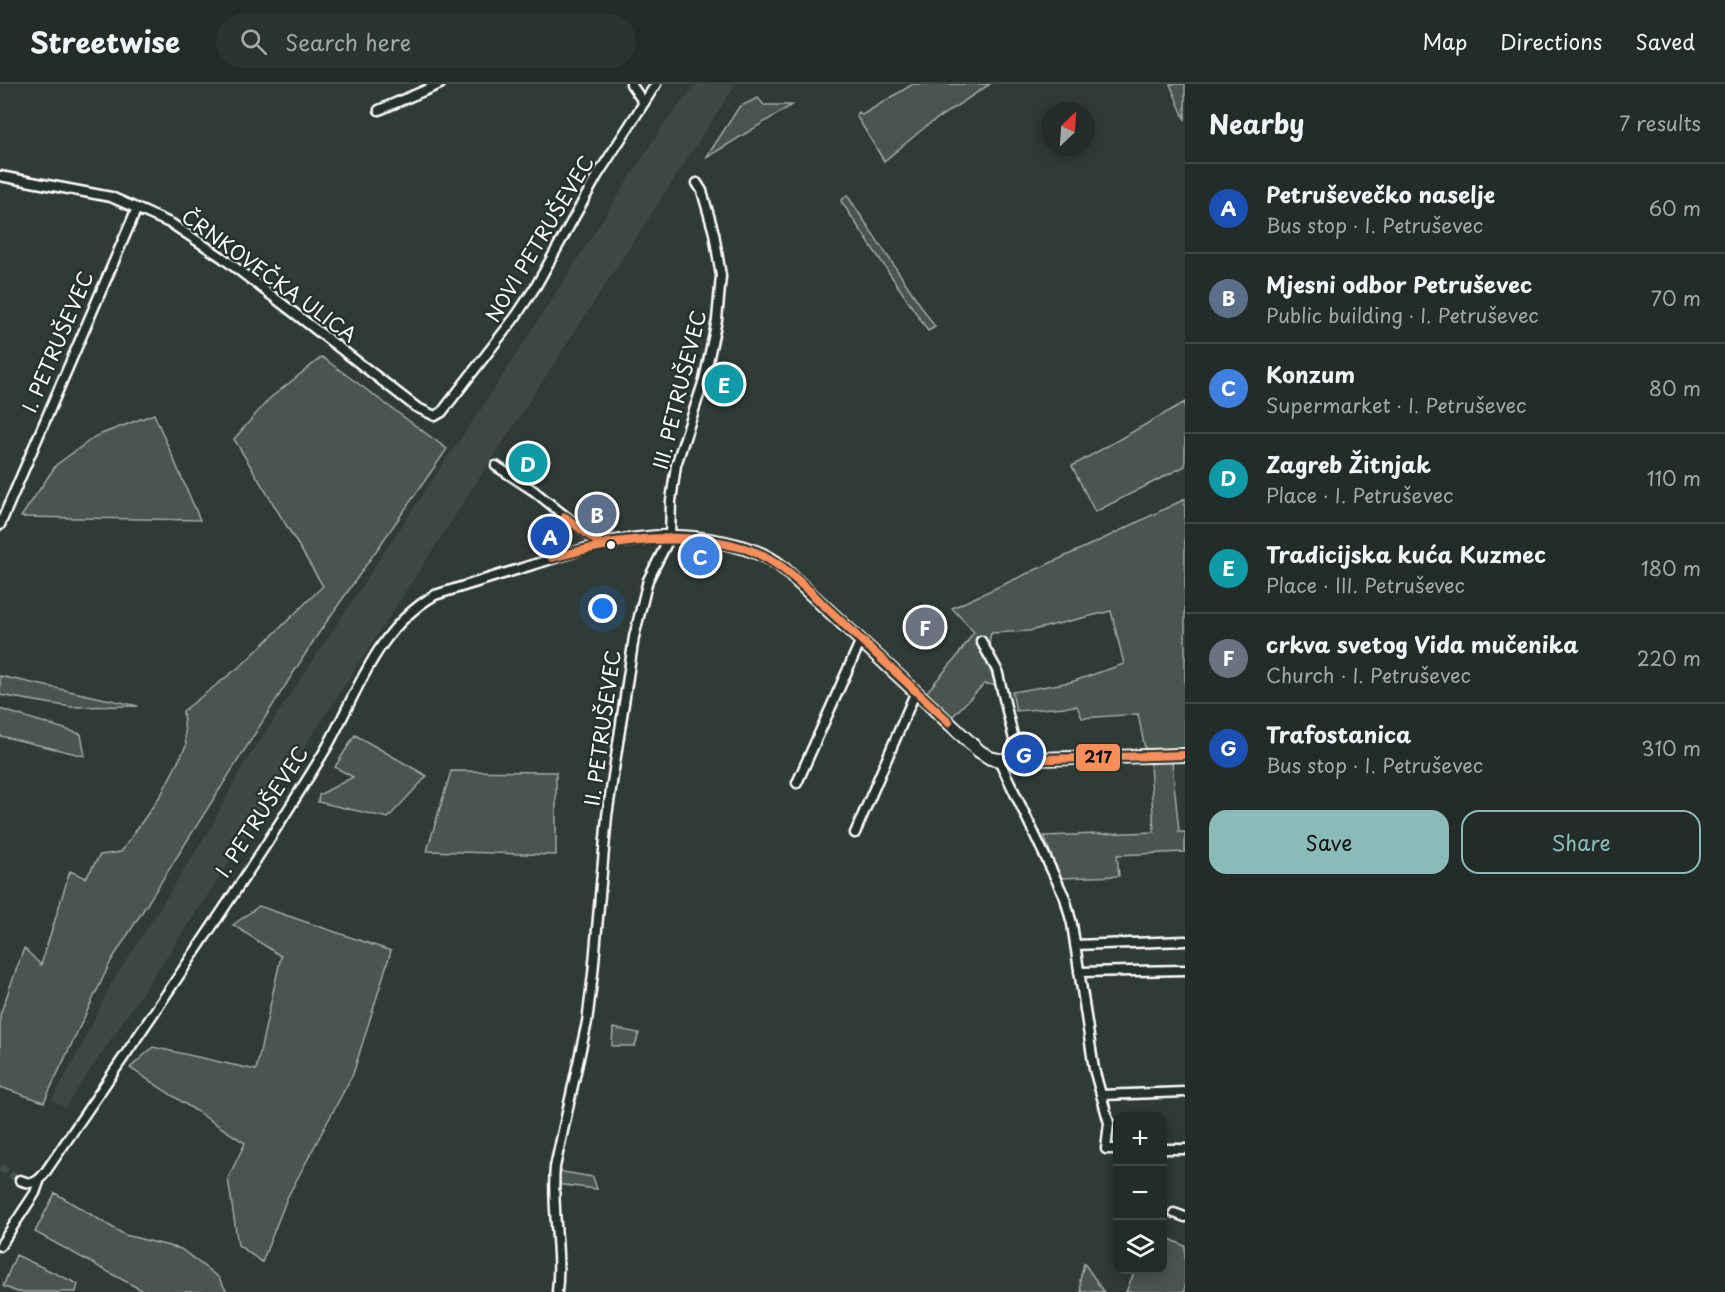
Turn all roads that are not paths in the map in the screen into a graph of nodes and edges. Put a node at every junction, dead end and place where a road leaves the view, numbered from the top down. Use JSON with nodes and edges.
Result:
{"nodes":[{"id":1,"x":440,"y":84,"type":"edge"},
{"id":2,"x":631,"y":84,"type":"edge"},
{"id":3,"x":656,"y":84,"type":"edge"},
{"id":4,"x":644,"y":103,"type":"junction"},
{"id":5,"x":379,"y":110,"type":"dead end"},
{"id":6,"x":0,"y":176,"type":"edge"},
{"id":7,"x":697,"y":183,"type":"dead end"},
{"id":8,"x":137,"y":208,"type":"junction"},
{"id":9,"x":435,"y":416,"type":"joint"},
{"id":10,"x":496,"y":466,"type":"dead end"},
{"id":11,"x":0,"y":525,"type":"edge"},
{"id":12,"x":670,"y":537,"type":"junction"},
{"id":13,"x":600,"y":544,"type":"junction"},
{"id":14,"x":861,"y":640,"type":"junction"},
{"id":15,"x":981,"y":641,"type":"dead end"},
{"id":16,"x":916,"y":691,"type":"junction"},
{"id":17,"x":1185,"y":755,"type":"edge"},
{"id":18,"x":999,"y":760,"type":"junction"},
{"id":19,"x":1019,"y":760,"type":"junction"},
{"id":20,"x":797,"y":783,"type":"dead end"},
{"id":21,"x":855,"y":833,"type":"dead end"},
{"id":22,"x":1185,"y":941,"type":"edge"},
{"id":23,"x":1075,"y":945,"type":"junction"},
{"id":24,"x":1185,"y":970,"type":"edge"},
{"id":25,"x":1079,"y":972,"type":"junction"},
{"id":26,"x":1185,"y":1092,"type":"edge"},
{"id":27,"x":1101,"y":1095,"type":"junction"},
{"id":28,"x":1113,"y":1149,"type":"edge"},
{"id":29,"x":1167,"y":1149,"type":"edge"},
{"id":30,"x":1185,"y":1149,"type":"edge"},
{"id":31,"x":40,"y":1179,"type":"junction"},
{"id":32,"x":20,"y":1180,"type":"tunnel mouth"},
{"id":33,"x":1174,"y":1213,"type":"dead end"},
{"id":34,"x":1185,"y":1217,"type":"edge"},
{"id":35,"x":0,"y":1246,"type":"edge"},
{"id":36,"x":557,"y":1292,"type":"edge"}],
"edges":[{"from":1,"to":5,"type":"street"},
{"from":2,"to":4,"type":"street"},
{"from":3,"to":4,"type":"street","name":"NOVI PETRUŠEVEC"},
{"from":4,"to":9,"type":"street","name":"NOVI PETRUŠEVEC"},
{"from":6,"to":8,"type":"street","name":"ČRNKOVEČKA ULICA"},
{"from":7,"to":12,"type":"street","name":"III. PETRUŠEVEC"},
{"from":8,"to":9,"type":"street","name":"ČRNKOVEČKA ULICA"},
{"from":8,"to":11,"type":"street","name":"I. PETRUŠEVEC"},
{"from":10,"to":13,"type":"street"},
{"from":12,"to":13,"type":"street","name":"I. PETRUŠEVEC"},
{"from":12,"to":14,"type":"street","name":"I. PETRUŠEVEC"},
{"from":12,"to":36,"type":"street","name":"II. PETRUŠEVEC"},
{"from":13,"to":31,"type":"street","name":"I. PETRUŠEVEC"},
{"from":14,"to":16,"type":"street","name":"I. PETRUŠEVEC"},
{"from":14,"to":20,"type":"street"},
{"from":15,"to":19,"type":"street"},
{"from":16,"to":18,"type":"street","name":"I. PETRUŠEVEC"},
{"from":16,"to":21,"type":"street"},
{"from":17,"to":19,"type":"street","name":"I. PETRUŠEVEC"},
{"from":18,"to":19,"type":"street","name":"I. PETRUŠEVEC"},
{"from":18,"to":23,"type":"street"},
{"from":22,"to":23,"type":"street"},
{"from":23,"to":25,"type":"street"},
{"from":24,"to":25,"type":"street"},
{"from":25,"to":27,"type":"street"},
{"from":26,"to":27,"type":"street"},
{"from":27,"to":28,"type":"street"},
{"from":29,"to":30,"type":"street"},
{"from":31,"to":32,"type":"street"},
{"from":31,"to":35,"type":"street","name":"I. PETRUŠEVEC"},
{"from":33,"to":34,"type":"street"}]}
